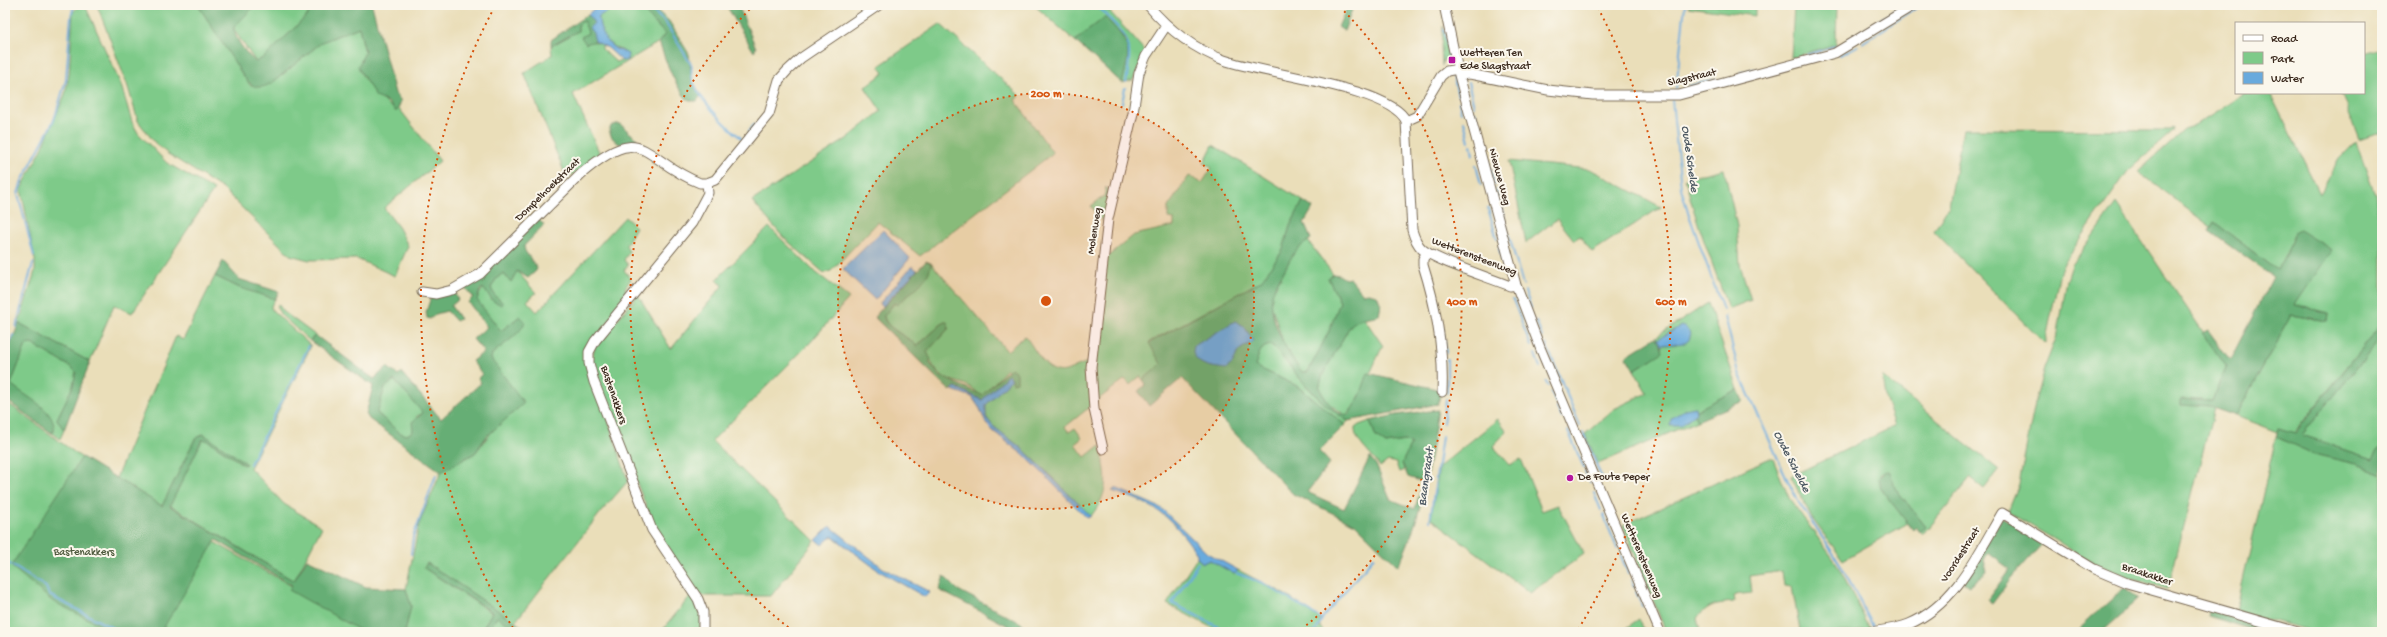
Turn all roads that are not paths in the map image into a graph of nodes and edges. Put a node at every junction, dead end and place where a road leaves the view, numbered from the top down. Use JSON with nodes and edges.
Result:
{"nodes":[{"id":1,"x":879,"y":5,"type":"edge"},
{"id":2,"x":1148,"y":5,"type":"edge"},
{"id":3,"x":1444,"y":5,"type":"edge"},
{"id":4,"x":1914,"y":5,"type":"edge"},
{"id":5,"x":1166,"y":26,"type":"junction"},
{"id":6,"x":1459,"y":72,"type":"junction"},
{"id":7,"x":1406,"y":121,"type":"junction"},
{"id":8,"x":707,"y":183,"type":"junction"},
{"id":9,"x":1427,"y":252,"type":"junction"},
{"id":10,"x":1516,"y":284,"type":"junction"},
{"id":11,"x":422,"y":292,"type":"dead end"},
{"id":12,"x":1442,"y":392,"type":"dead end"},
{"id":13,"x":1103,"y":449,"type":"dead end"},
{"id":14,"x":2002,"y":513,"type":"joint"},
{"id":15,"x":703,"y":632,"type":"edge"},
{"id":16,"x":1660,"y":632,"type":"edge"},
{"id":17,"x":1870,"y":632,"type":"edge"},
{"id":18,"x":2298,"y":632,"type":"edge"}],
"edges":[{"from":1,"to":8,"type":"street"},
{"from":2,"to":5,"type":"street"},
{"from":3,"to":6,"type":"street","name":"Nieuwe Weg"},
{"from":4,"to":6,"type":"street","name":"Slagstraat"},
{"from":5,"to":7,"type":"street"},
{"from":5,"to":13,"type":"street","name":"Molenweg"},
{"from":6,"to":7,"type":"street"},
{"from":6,"to":10,"type":"street","name":"Nieuwe Weg"},
{"from":7,"to":9,"type":"street","name":"Wetterensteenweg"},
{"from":8,"to":11,"type":"street","name":"Dompelhoekstraat"},
{"from":8,"to":15,"type":"street","name":"Bastenakkers"},
{"from":9,"to":10,"type":"street","name":"Wetterensteenweg"},
{"from":9,"to":12,"type":"street"},
{"from":10,"to":16,"type":"street","name":"Wetterensteenweg"},
{"from":14,"to":17,"type":"street","name":"Voordestraat"},
{"from":14,"to":18,"type":"street","name":"Braakakker"}]}
